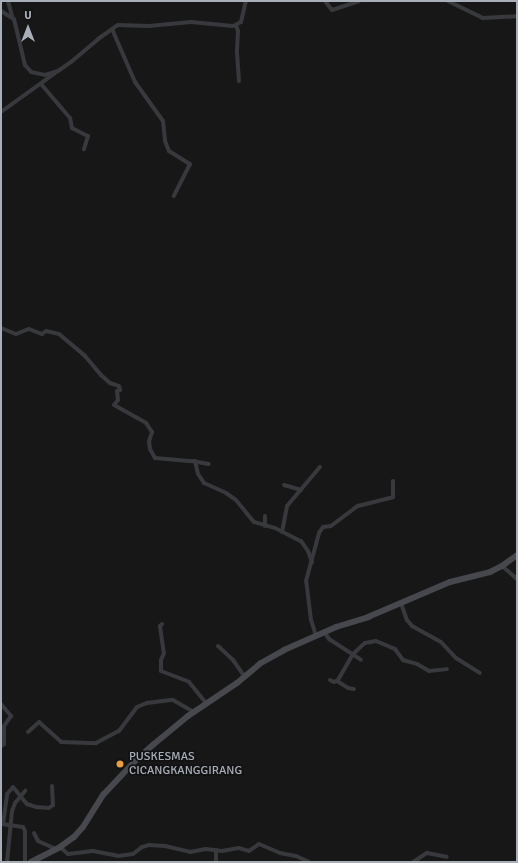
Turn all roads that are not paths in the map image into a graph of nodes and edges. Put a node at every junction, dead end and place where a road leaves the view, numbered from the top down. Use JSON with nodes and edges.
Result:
{"nodes":[{"id":1,"x":8,"y":1,"type":"edge"},
{"id":2,"x":246,"y":1,"type":"edge"},
{"id":3,"x":325,"y":1,"type":"edge"},
{"id":4,"x":359,"y":1,"type":"edge"},
{"id":5,"x":448,"y":1,"type":"edge"},
{"id":6,"x":1,"y":11,"type":"edge"},
{"id":7,"x":12,"y":16,"type":"junction"},
{"id":8,"x":517,"y":16,"type":"edge"},
{"id":9,"x":236,"y":25,"type":"junction"},
{"id":10,"x":112,"y":29,"type":"junction"},
{"id":11,"x":58,"y":71,"type":"junction"},
{"id":12,"x":239,"y":81,"type":"dead end"},
{"id":13,"x":41,"y":84,"type":"junction"},
{"id":14,"x":1,"y":112,"type":"edge"},
{"id":15,"x":84,"y":149,"type":"dead end"},
{"id":16,"x":174,"y":196,"type":"dead end"},
{"id":17,"x":1,"y":328,"type":"edge"},
{"id":18,"x":195,"y":461,"type":"junction"},
{"id":19,"x":209,"y":464,"type":"dead end"},
{"id":20,"x":320,"y":467,"type":"dead end"},
{"id":21,"x":393,"y":481,"type":"dead end"},
{"id":22,"x":284,"y":485,"type":"dead end"},
{"id":23,"x":301,"y":490,"type":"junction"},
{"id":24,"x":265,"y":516,"type":"dead end"},
{"id":25,"x":265,"y":526,"type":"junction"},
{"id":26,"x":282,"y":532,"type":"junction"},
{"id":27,"x":517,"y":555,"type":"edge"},
{"id":28,"x":312,"y":562,"type":"junction"},
{"id":29,"x":502,"y":566,"type":"junction"},
{"id":30,"x":517,"y":579,"type":"edge"},
{"id":31,"x":401,"y":603,"type":"junction"},
{"id":32,"x":162,"y":624,"type":"dead end"},
{"id":33,"x":324,"y":632,"type":"junction"},
{"id":34,"x":316,"y":636,"type":"junction"},
{"id":35,"x":218,"y":646,"type":"dead end"},
{"id":36,"x":354,"y":654,"type":"junction"},
{"id":37,"x":361,"y":660,"type":"dead end"},
{"id":38,"x":447,"y":670,"type":"dead end"},
{"id":39,"x":480,"y":673,"type":"dead end"},
{"id":40,"x":244,"y":676,"type":"junction"},
{"id":41,"x":330,"y":680,"type":"dead end"},
{"id":42,"x":337,"y":681,"type":"junction"},
{"id":43,"x":354,"y":689,"type":"dead end"},
{"id":44,"x":206,"y":703,"type":"junction"},
{"id":45,"x":1,"y":704,"type":"edge"},
{"id":46,"x":194,"y":712,"type":"junction"},
{"id":47,"x":28,"y":732,"type":"dead end"},
{"id":48,"x":1,"y":746,"type":"edge"},
{"id":49,"x":52,"y":786,"type":"dead end"},
{"id":50,"x":26,"y":791,"type":"dead end"},
{"id":51,"x":22,"y":797,"type":"junction"},
{"id":52,"x":2,"y":824,"type":"edge"},
{"id":53,"x":11,"y":826,"type":"junction"},
{"id":54,"x":34,"y":833,"type":"dead end"},
{"id":55,"x":58,"y":848,"type":"junction"},
{"id":56,"x":216,"y":850,"type":"junction"},
{"id":57,"x":447,"y":857,"type":"dead end"},
{"id":58,"x":7,"y":862,"type":"edge"},
{"id":59,"x":25,"y":862,"type":"edge"},
{"id":60,"x":31,"y":862,"type":"edge"},
{"id":61,"x":216,"y":862,"type":"edge"},
{"id":62,"x":309,"y":862,"type":"edge"},
{"id":63,"x":413,"y":862,"type":"edge"}],
"edges":[{"from":1,"to":7,"type":"street"},
{"from":2,"to":9,"type":"street"},
{"from":3,"to":4,"type":"street"},
{"from":5,"to":8,"type":"street"},
{"from":6,"to":7,"type":"street"},
{"from":7,"to":11,"type":"street"},
{"from":9,"to":10,"type":"street"},
{"from":9,"to":12,"type":"street"},
{"from":10,"to":11,"type":"street"},
{"from":10,"to":16,"type":"street"},
{"from":11,"to":13,"type":"street"},
{"from":13,"to":14,"type":"street"},
{"from":13,"to":15,"type":"street"},
{"from":17,"to":18,"type":"street"},
{"from":18,"to":19,"type":"street"},
{"from":18,"to":25,"type":"street"},
{"from":20,"to":23,"type":"street"},
{"from":21,"to":28,"type":"street"},
{"from":22,"to":23,"type":"street"},
{"from":23,"to":26,"type":"street"},
{"from":24,"to":25,"type":"street"},
{"from":25,"to":26,"type":"street"},
{"from":26,"to":28,"type":"street"},
{"from":27,"to":29,"type":"main road"},
{"from":28,"to":34,"type":"street"},
{"from":29,"to":30,"type":"street"},
{"from":29,"to":31,"type":"main road"},
{"from":31,"to":33,"type":"main road"},
{"from":31,"to":39,"type":"street"},
{"from":32,"to":44,"type":"street"},
{"from":33,"to":34,"type":"main road"},
{"from":33,"to":36,"type":"street"},
{"from":34,"to":40,"type":"main road"},
{"from":35,"to":40,"type":"street"},
{"from":36,"to":37,"type":"street"},
{"from":36,"to":38,"type":"street"},
{"from":36,"to":42,"type":"street"},
{"from":40,"to":44,"type":"main road"},
{"from":41,"to":42,"type":"street"},
{"from":42,"to":43,"type":"street"},
{"from":44,"to":46,"type":"main road"},
{"from":45,"to":48,"type":"street"},
{"from":46,"to":47,"type":"street"},
{"from":46,"to":55,"type":"main road"},
{"from":49,"to":51,"type":"street"},
{"from":50,"to":51,"type":"street"},
{"from":51,"to":52,"type":"street"},
{"from":51,"to":53,"type":"street"},
{"from":52,"to":53,"type":"street"},
{"from":53,"to":58,"type":"street"},
{"from":53,"to":59,"type":"street"},
{"from":54,"to":55,"type":"street"},
{"from":55,"to":56,"type":"street"},
{"from":55,"to":60,"type":"main road"},
{"from":56,"to":61,"type":"street"},
{"from":56,"to":62,"type":"street"},
{"from":57,"to":63,"type":"street"}]}
